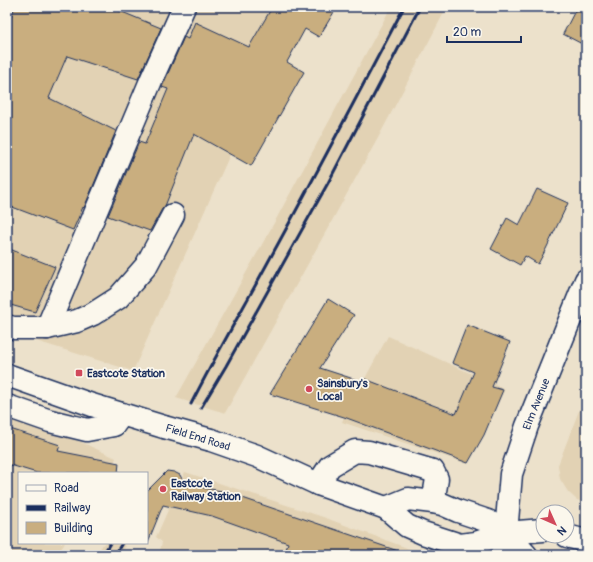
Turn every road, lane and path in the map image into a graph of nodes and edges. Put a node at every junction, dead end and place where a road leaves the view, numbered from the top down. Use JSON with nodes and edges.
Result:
{"nodes":[{"id":1,"x":184,"y":7,"type":"edge"},
{"id":2,"x":173,"y":214,"type":"dead end"},
{"id":3,"x":586,"y":280,"type":"edge"},
{"id":4,"x":7,"y":326,"type":"edge"},
{"id":5,"x":47,"y":328,"type":"junction"},
{"id":6,"x":7,"y":375,"type":"edge"},
{"id":7,"x":7,"y":406,"type":"edge"},
{"id":8,"x":122,"y":414,"type":"junction"},
{"id":9,"x":318,"y":484,"type":"junction"},
{"id":10,"x":433,"y":502,"type":"junction"},
{"id":11,"x":386,"y":508,"type":"junction"},
{"id":12,"x":535,"y":531,"type":"edge"},
{"id":13,"x":506,"y":533,"type":"junction"},
{"id":14,"x":575,"y":538,"type":"edge"},
{"id":15,"x":586,"y":541,"type":"edge"},
{"id":16,"x":502,"y":555,"type":"edge"},
{"id":17,"x":526,"y":555,"type":"edge"}],
"edges":[{"from":1,"to":5,"type":"street"},
{"from":2,"to":5,"type":"street"},
{"from":3,"to":13,"type":"street","name":"Elm Avenue"},
{"from":4,"to":5,"type":"street"},
{"from":6,"to":8,"type":"street","name":"Field End Road"},
{"from":7,"to":8,"type":"street"},
{"from":8,"to":9,"type":"street","name":"Field End Road","bridge":true},
{"from":9,"to":10,"type":"street"},
{"from":9,"to":11,"type":"street","name":"Field End Road"},
{"from":10,"to":11,"type":"street"},
{"from":10,"to":13,"type":"street"},
{"from":11,"to":13,"type":"street","name":"Field End Road"},
{"from":12,"to":13,"type":"street","name":"Field End Road"},
{"from":13,"to":16,"type":"street","name":"Elm Avenue"},
{"from":13,"to":17,"type":"street"},
{"from":14,"to":15,"type":"street"}]}
